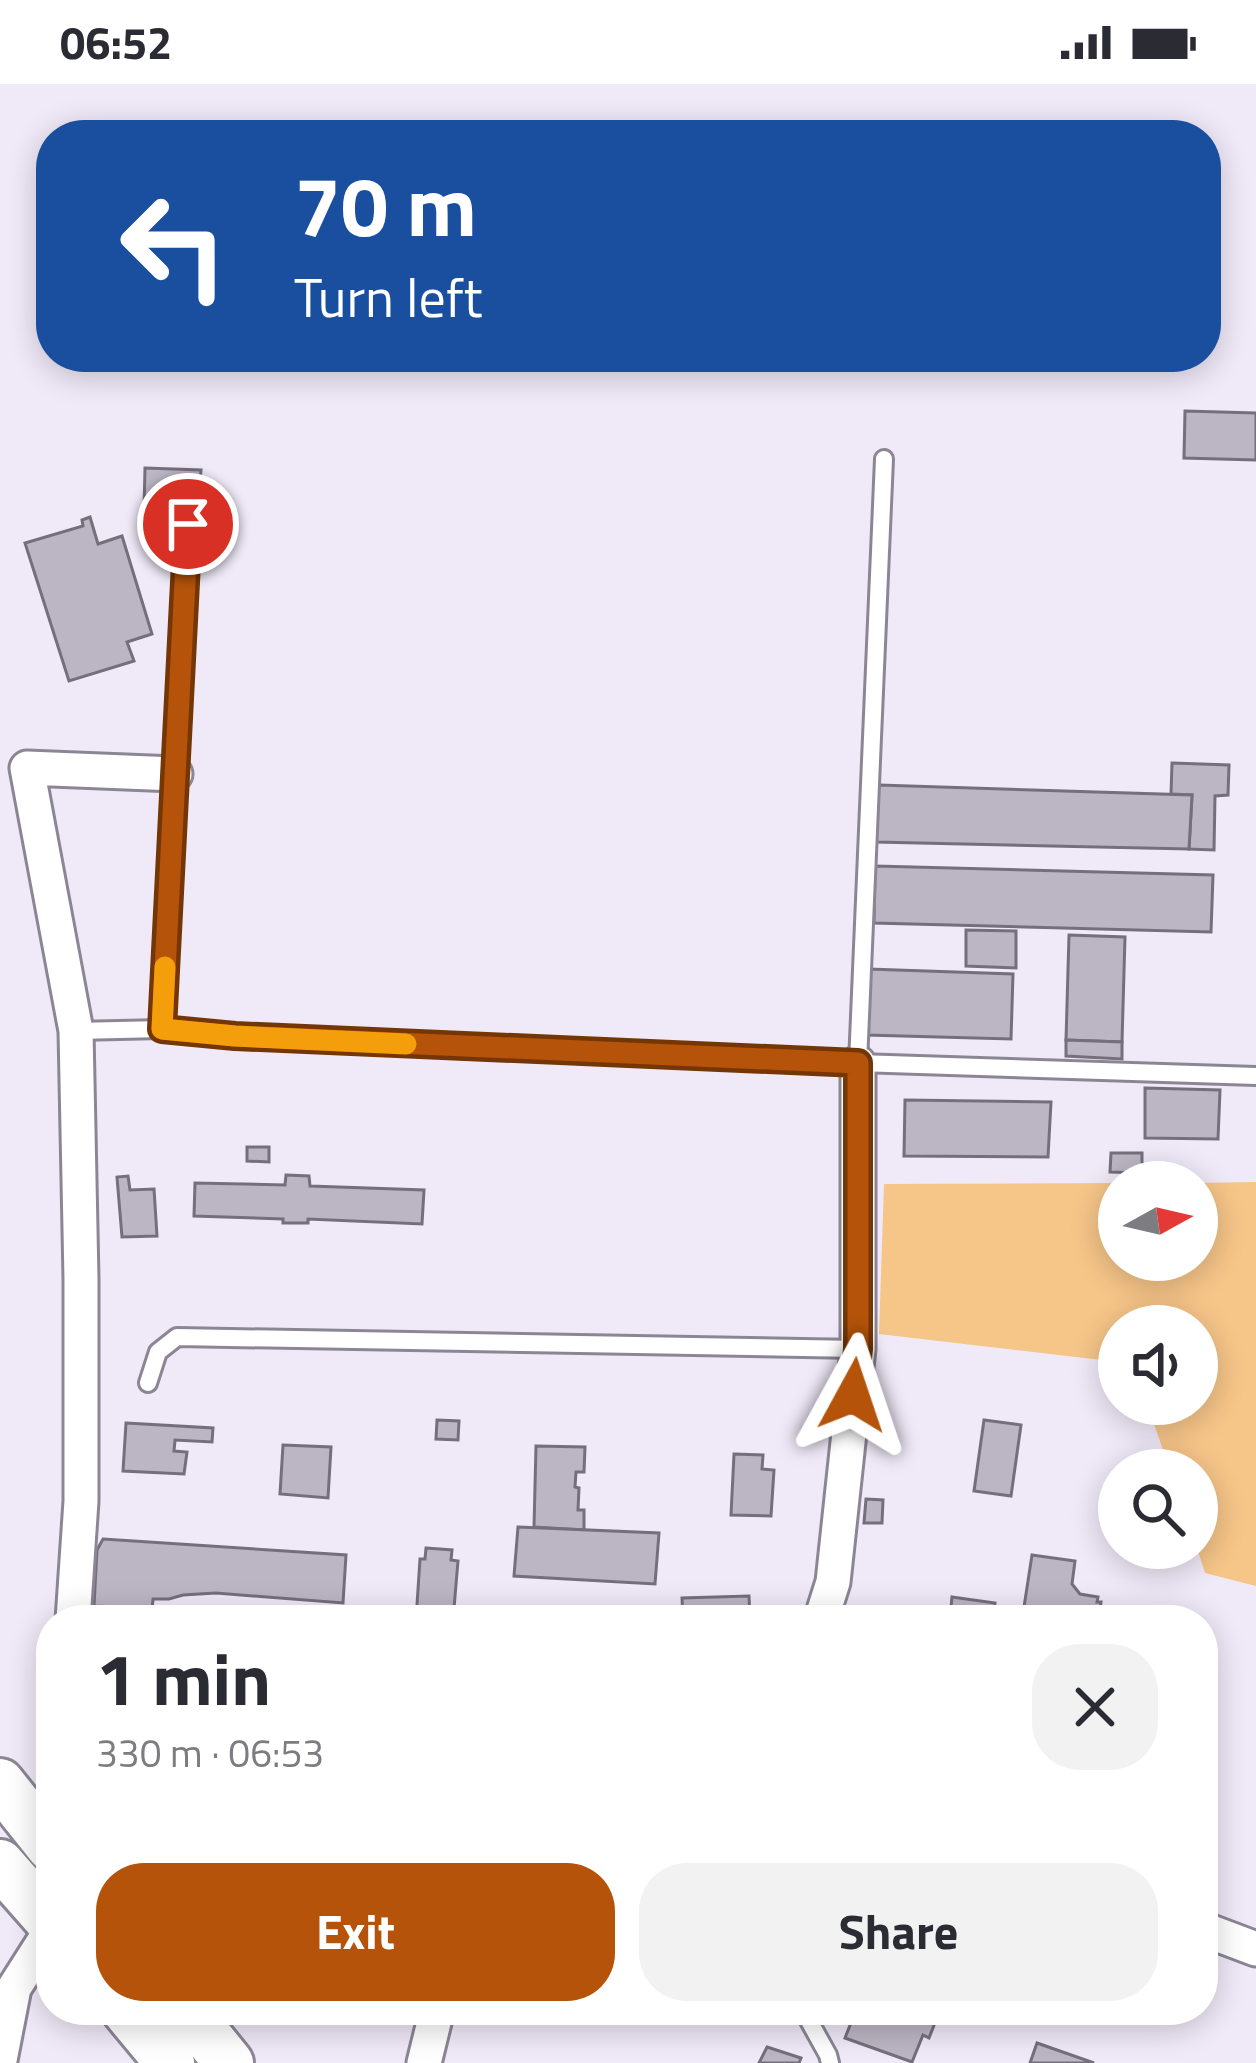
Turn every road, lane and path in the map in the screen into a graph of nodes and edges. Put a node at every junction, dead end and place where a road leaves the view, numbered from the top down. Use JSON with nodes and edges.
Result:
{"nodes":[{"id":1,"x":884,"y":459,"type":"dead end"},
{"id":2,"x":188,"y":524,"type":"dead end"},
{"id":3,"x":175,"y":774,"type":"junction"},
{"id":4,"x":162,"y":1029,"type":"junction"},
{"id":5,"x":76,"y":1031,"type":"junction"},
{"id":6,"x":858,"y":1063,"type":"junction"},
{"id":7,"x":1256,"y":1076,"type":"edge"},
{"id":8,"x":858,"y":1349,"type":"junction"},
{"id":9,"x":148,"y":1383,"type":"dead end"},
{"id":10,"x":74,"y":1605,"type":"edge"},
{"id":11,"x":825,"y":1605,"type":"edge"},
{"id":12,"x":0,"y":1783,"type":"edge"},
{"id":13,"x":36,"y":1828,"type":"edge"},
{"id":14,"x":0,"y":1864,"type":"edge"},
{"id":15,"x":36,"y":1908,"type":"edge"},
{"id":16,"x":1218,"y":1934,"type":"edge"},
{"id":17,"x":1256,"y":1949,"type":"edge"},
{"id":18,"x":36,"y":1951,"type":"edge"},
{"id":19,"x":138,"y":2025,"type":"edge"},
{"id":20,"x":198,"y":2025,"type":"edge"},
{"id":21,"x":433,"y":2025,"type":"edge"},
{"id":22,"x":811,"y":2025,"type":"edge"},
{"id":23,"x":0,"y":2060,"type":"edge"},
{"id":24,"x":170,"y":2063,"type":"edge"},
{"id":25,"x":229,"y":2063,"type":"edge"},
{"id":26,"x":424,"y":2063,"type":"edge"},
{"id":27,"x":830,"y":2063,"type":"edge"}],
"edges":[{"from":1,"to":6,"type":"lane"},
{"from":2,"to":3,"type":"lane"},
{"from":3,"to":4,"type":"lane"},
{"from":3,"to":5,"type":"street"},
{"from":4,"to":5,"type":"lane"},
{"from":4,"to":6,"type":"lane"},
{"from":5,"to":10,"type":"street"},
{"from":6,"to":7,"type":"lane"},
{"from":6,"to":8,"type":"street"},
{"from":8,"to":9,"type":"lane"},
{"from":8,"to":11,"type":"street"},
{"from":12,"to":13,"type":"main road"},
{"from":14,"to":15,"type":"main road"},
{"from":16,"to":17,"type":"street"},
{"from":18,"to":23,"type":"street"},
{"from":19,"to":24,"type":"main road"},
{"from":20,"to":25,"type":"main road"},
{"from":21,"to":26,"type":"street"},
{"from":22,"to":27,"type":"lane"}]}
